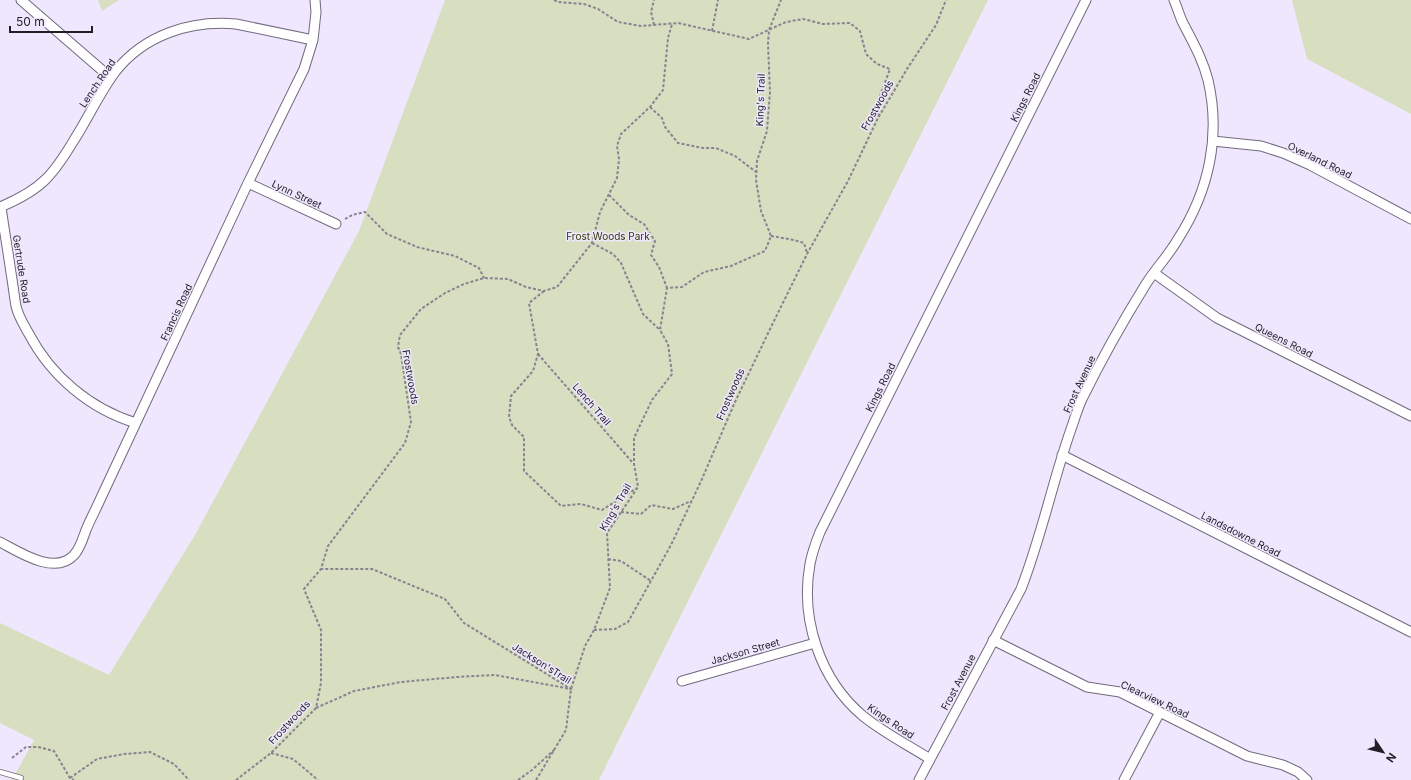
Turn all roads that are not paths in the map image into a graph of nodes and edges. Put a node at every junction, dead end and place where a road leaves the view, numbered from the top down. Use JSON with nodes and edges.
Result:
{"nodes":[{"id":1,"x":21,"y":0,"type":"edge"},
{"id":2,"x":315,"y":0,"type":"edge"},
{"id":3,"x":1086,"y":0,"type":"edge"},
{"id":4,"x":1174,"y":0,"type":"edge"},
{"id":5,"x":314,"y":40,"type":"junction"},
{"id":6,"x":111,"y":78,"type":"junction"},
{"id":7,"x":1213,"y":141,"type":"junction"},
{"id":8,"x":248,"y":183,"type":"junction"},
{"id":9,"x":0,"y":207,"type":"edge"},
{"id":10,"x":1411,"y":218,"type":"edge"},
{"id":11,"x":336,"y":224,"type":"road end"},
{"id":12,"x":1154,"y":273,"type":"junction"},
{"id":13,"x":1411,"y":416,"type":"edge"},
{"id":14,"x":136,"y":423,"type":"junction"},
{"id":15,"x":1062,"y":455,"type":"junction"},
{"id":16,"x":0,"y":542,"type":"edge"},
{"id":17,"x":1411,"y":632,"type":"edge"},
{"id":18,"x":993,"y":640,"type":"junction"},
{"id":19,"x":815,"y":643,"type":"junction"},
{"id":20,"x":682,"y":681,"type":"dead end"},
{"id":21,"x":1160,"y":712,"type":"junction"},
{"id":22,"x":930,"y":759,"type":"junction"},
{"id":23,"x":0,"y":772,"type":"edge"},
{"id":24,"x":21,"y":778,"type":"dead end"},
{"id":25,"x":919,"y":780,"type":"edge"},
{"id":26,"x":1124,"y":780,"type":"edge"},
{"id":27,"x":1307,"y":780,"type":"edge"}],
"edges":[{"from":1,"to":6,"type":"street"},
{"from":2,"to":5,"type":"street","name":"Francis Road"},
{"from":3,"to":19,"type":"street","name":"Kings Road"},
{"from":4,"to":7,"type":"street","name":"Frost Avenue"},
{"from":5,"to":6,"type":"street","name":"Lench Road"},
{"from":5,"to":8,"type":"street","name":"Francis Road"},
{"from":6,"to":9,"type":"street","name":"Lench Road"},
{"from":7,"to":10,"type":"street","name":"Overland Road"},
{"from":7,"to":12,"type":"street","name":"Frost Avenue"},
{"from":8,"to":11,"type":"street","name":"Lynn Street"},
{"from":8,"to":14,"type":"street","name":"Francis Road"},
{"from":9,"to":14,"type":"street","name":"Gertrude Road"},
{"from":12,"to":13,"type":"street","name":"Queens Road"},
{"from":12,"to":15,"type":"street","name":"Frost Avenue"},
{"from":14,"to":16,"type":"street","name":"Francis Road"},
{"from":15,"to":17,"type":"street","name":"Landsdowne Road"},
{"from":15,"to":18,"type":"street","name":"Frost Avenue"},
{"from":18,"to":21,"type":"street","name":"Clearview Road"},
{"from":18,"to":22,"type":"street","name":"Frost Avenue"},
{"from":19,"to":20,"type":"street","name":"Jackson Street"},
{"from":19,"to":22,"type":"street","name":"Kings Road"},
{"from":21,"to":26,"type":"street"},
{"from":21,"to":27,"type":"street","name":"Clearview Road"},
{"from":22,"to":25,"type":"street","name":"Frost Avenue"},
{"from":23,"to":24,"type":"lane"}]}
